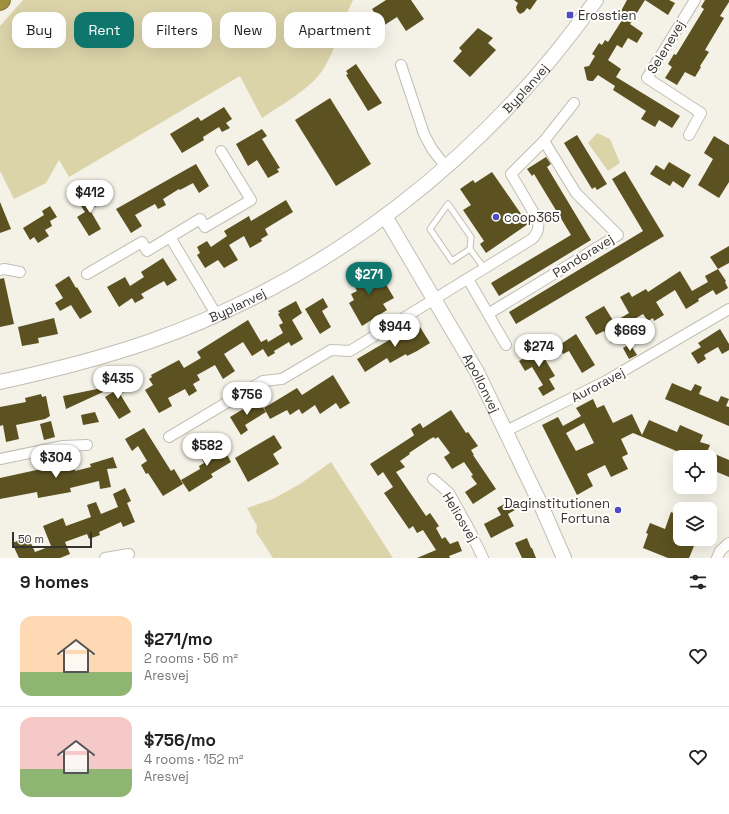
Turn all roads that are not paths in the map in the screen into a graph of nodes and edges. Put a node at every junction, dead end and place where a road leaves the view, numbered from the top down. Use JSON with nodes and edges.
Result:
{"nodes":[{"id":1,"x":596,"y":0,"type":"edge"},
{"id":2,"x":695,"y":0,"type":"edge"},
{"id":3,"x":401,"y":66,"type":"dead end"},
{"id":4,"x":574,"y":103,"type":"dead end"},
{"id":5,"x":689,"y":135,"type":"dead end"},
{"id":6,"x":544,"y":141,"type":"junction"},
{"id":7,"x":221,"y":151,"type":"dead end"},
{"id":8,"x":446,"y":168,"type":"junction"},
{"id":9,"x":385,"y":216,"type":"junction"},
{"id":10,"x":170,"y":237,"type":"junction"},
{"id":11,"x":470,"y":249,"type":"junction"},
{"id":12,"x":484,"y":268,"type":"junction"},
{"id":13,"x":0,"y":270,"type":"edge"},
{"id":14,"x":20,"y":272,"type":"dead end"},
{"id":15,"x":87,"y":274,"type":"dead end"},
{"id":16,"x":468,"y":279,"type":"junction"},
{"id":17,"x":435,"y":299,"type":"junction"},
{"id":18,"x":729,"y":309,"type":"edge"},
{"id":19,"x":216,"y":314,"type":"junction"},
{"id":20,"x":488,"y":314,"type":"junction"},
{"id":21,"x":506,"y":345,"type":"dead end"},
{"id":22,"x":0,"y":382,"type":"edge"},
{"id":23,"x":506,"y":431,"type":"junction"},
{"id":24,"x":169,"y":436,"type":"dead end"},
{"id":25,"x":88,"y":445,"type":"dead end"},
{"id":26,"x":0,"y":459,"type":"edge"},
{"id":27,"x":433,"y":479,"type":"dead end"},
{"id":28,"x":729,"y":543,"type":"edge"},
{"id":29,"x":129,"y":554,"type":"dead end"},
{"id":30,"x":105,"y":558,"type":"edge"},
{"id":31,"x":483,"y":558,"type":"edge"},
{"id":32,"x":564,"y":558,"type":"edge"},
{"id":33,"x":717,"y":558,"type":"edge"}],
"edges":[{"from":1,"to":8,"type":"street","name":"Byplanvej"},
{"from":2,"to":5,"type":"street","name":"Selenevej"},
{"from":3,"to":8,"type":"street"},
{"from":4,"to":6,"type":"street"},
{"from":6,"to":12,"type":"street"},
{"from":6,"to":20,"type":"street","name":"Pandoravej"},
{"from":7,"to":10,"type":"street"},
{"from":8,"to":9,"type":"street","name":"Byplanvej"},
{"from":9,"to":17,"type":"street","name":"Apollonvej"},
{"from":9,"to":19,"type":"street","name":"Byplanvej"},
{"from":10,"to":15,"type":"street"},
{"from":10,"to":19,"type":"street"},
{"from":11,"to":11,"type":"lane"},
{"from":11,"to":12,"type":"lane"},
{"from":12,"to":16,"type":"street"},
{"from":13,"to":14,"type":"street"},
{"from":16,"to":17,"type":"street"},
{"from":16,"to":20,"type":"street"},
{"from":17,"to":23,"type":"street","name":"Apollonvej"},
{"from":17,"to":24,"type":"street"},
{"from":18,"to":23,"type":"street","name":"Auroravej"},
{"from":19,"to":22,"type":"street","name":"Byplanvej"},
{"from":20,"to":21,"type":"street"},
{"from":23,"to":32,"type":"street","name":"Apollonvej"},
{"from":25,"to":26,"type":"street"},
{"from":27,"to":31,"type":"street","name":"Heliosvej"},
{"from":28,"to":33,"type":"street"},
{"from":29,"to":30,"type":"street"}]}
